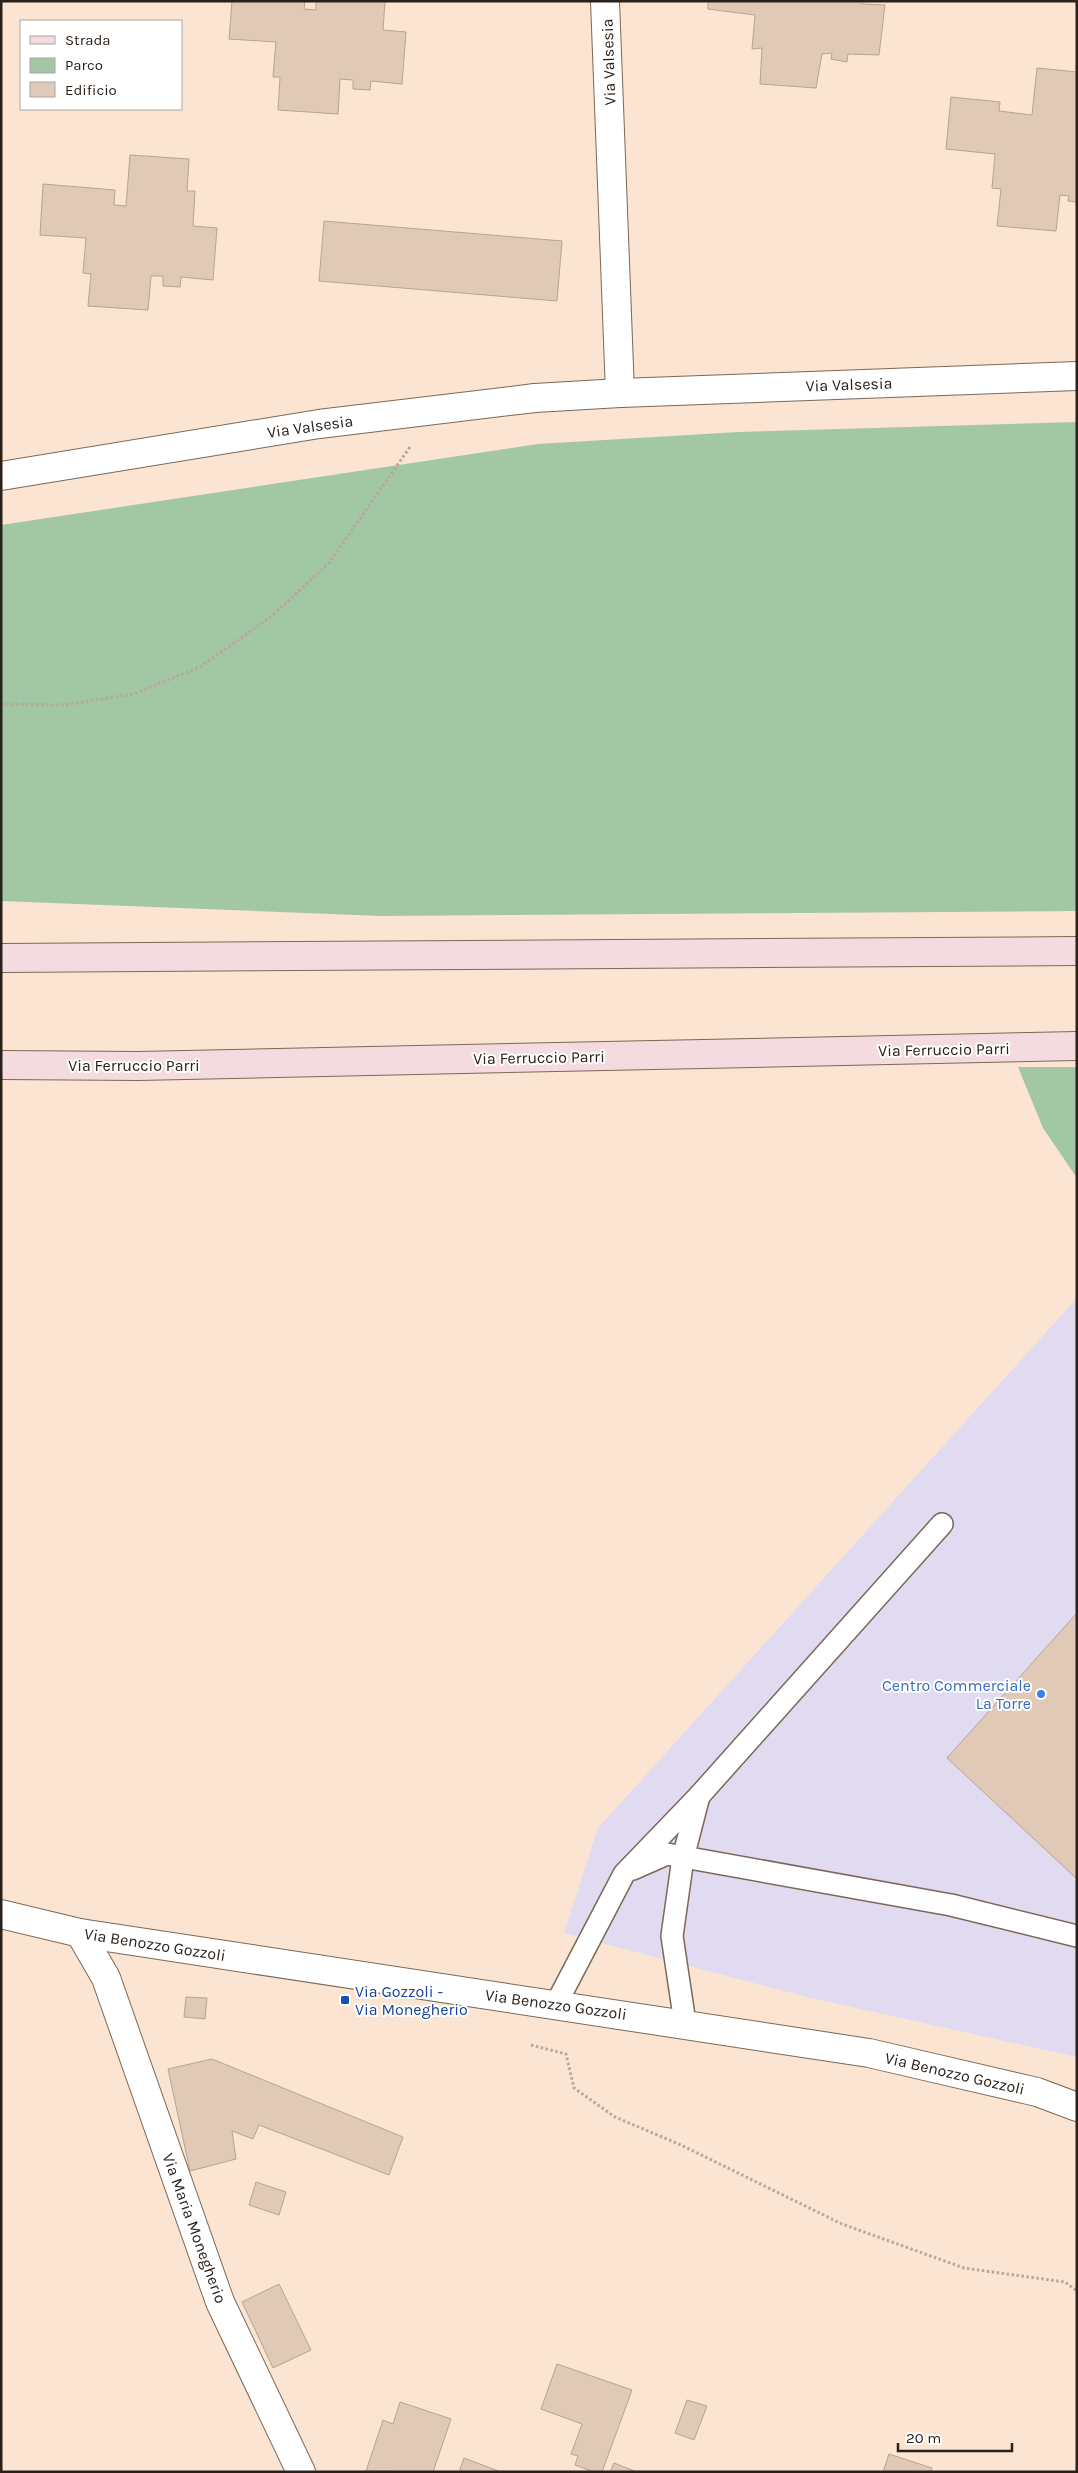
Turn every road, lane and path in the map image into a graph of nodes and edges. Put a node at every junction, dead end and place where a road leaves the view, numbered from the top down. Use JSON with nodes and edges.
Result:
{"nodes":[{"id":1,"x":605,"y":1,"type":"edge"},
{"id":2,"x":1077,"y":376,"type":"edge"},
{"id":3,"x":620,"y":393,"type":"junction"},
{"id":4,"x":410,"y":446,"type":"dead end"},
{"id":5,"x":1,"y":476,"type":"edge"},
{"id":6,"x":1,"y":704,"type":"edge"},
{"id":7,"x":1077,"y":951,"type":"edge"},
{"id":8,"x":1,"y":958,"type":"edge"},
{"id":9,"x":1077,"y":1046,"type":"edge"},
{"id":10,"x":1,"y":1065,"type":"edge"},
{"id":11,"x":138,"y":1066,"type":"junction"},
{"id":12,"x":1,"y":1076,"type":"edge"},
{"id":13,"x":942,"y":1524,"type":"dead end"},
{"id":14,"x":700,"y":1796,"type":"junction"},
{"id":15,"x":683,"y":1858,"type":"junction"},
{"id":16,"x":624,"y":1874,"type":"junction"},
{"id":17,"x":1,"y":1914,"type":"edge"},
{"id":18,"x":80,"y":1933,"type":"junction"},
{"id":19,"x":1077,"y":1936,"type":"edge"},
{"id":20,"x":556,"y":2004,"type":"junction"},
{"id":21,"x":685,"y":2023,"type":"junction"},
{"id":22,"x":531,"y":2045,"type":"dead end"},
{"id":23,"x":1077,"y":2107,"type":"edge"},
{"id":24,"x":1077,"y":2291,"type":"edge"},
{"id":25,"x":301,"y":2472,"type":"edge"}],
"edges":[{"from":1,"to":3,"type":"street","name":"Via Valsesia"},
{"from":2,"to":3,"type":"street","name":"Via Valsesia"},
{"from":3,"to":5,"type":"street","name":"Via Valsesia"},
{"from":4,"to":6,"type":"path"},
{"from":7,"to":8,"type":"main road"},
{"from":9,"to":11,"type":"main road","name":"Via Ferruccio Parri"},
{"from":10,"to":11,"type":"main road","name":"Via Ferruccio Parri"},
{"from":11,"to":12,"type":"main road"},
{"from":13,"to":14,"type":"lane"},
{"from":14,"to":15,"type":"lane"},
{"from":14,"to":16,"type":"lane"},
{"from":15,"to":16,"type":"lane"},
{"from":15,"to":19,"type":"lane"},
{"from":15,"to":21,"type":"lane"},
{"from":16,"to":20,"type":"lane"},
{"from":17,"to":18,"type":"street","name":"Via Benozzo Gozzoli"},
{"from":18,"to":20,"type":"street","name":"Via Benozzo Gozzoli"},
{"from":18,"to":25,"type":"street","name":"Via Maria Monegherio"},
{"from":20,"to":21,"type":"street","name":"Via Benozzo Gozzoli"},
{"from":21,"to":23,"type":"street","name":"Via Benozzo Gozzoli"},
{"from":22,"to":24,"type":"path"}]}
